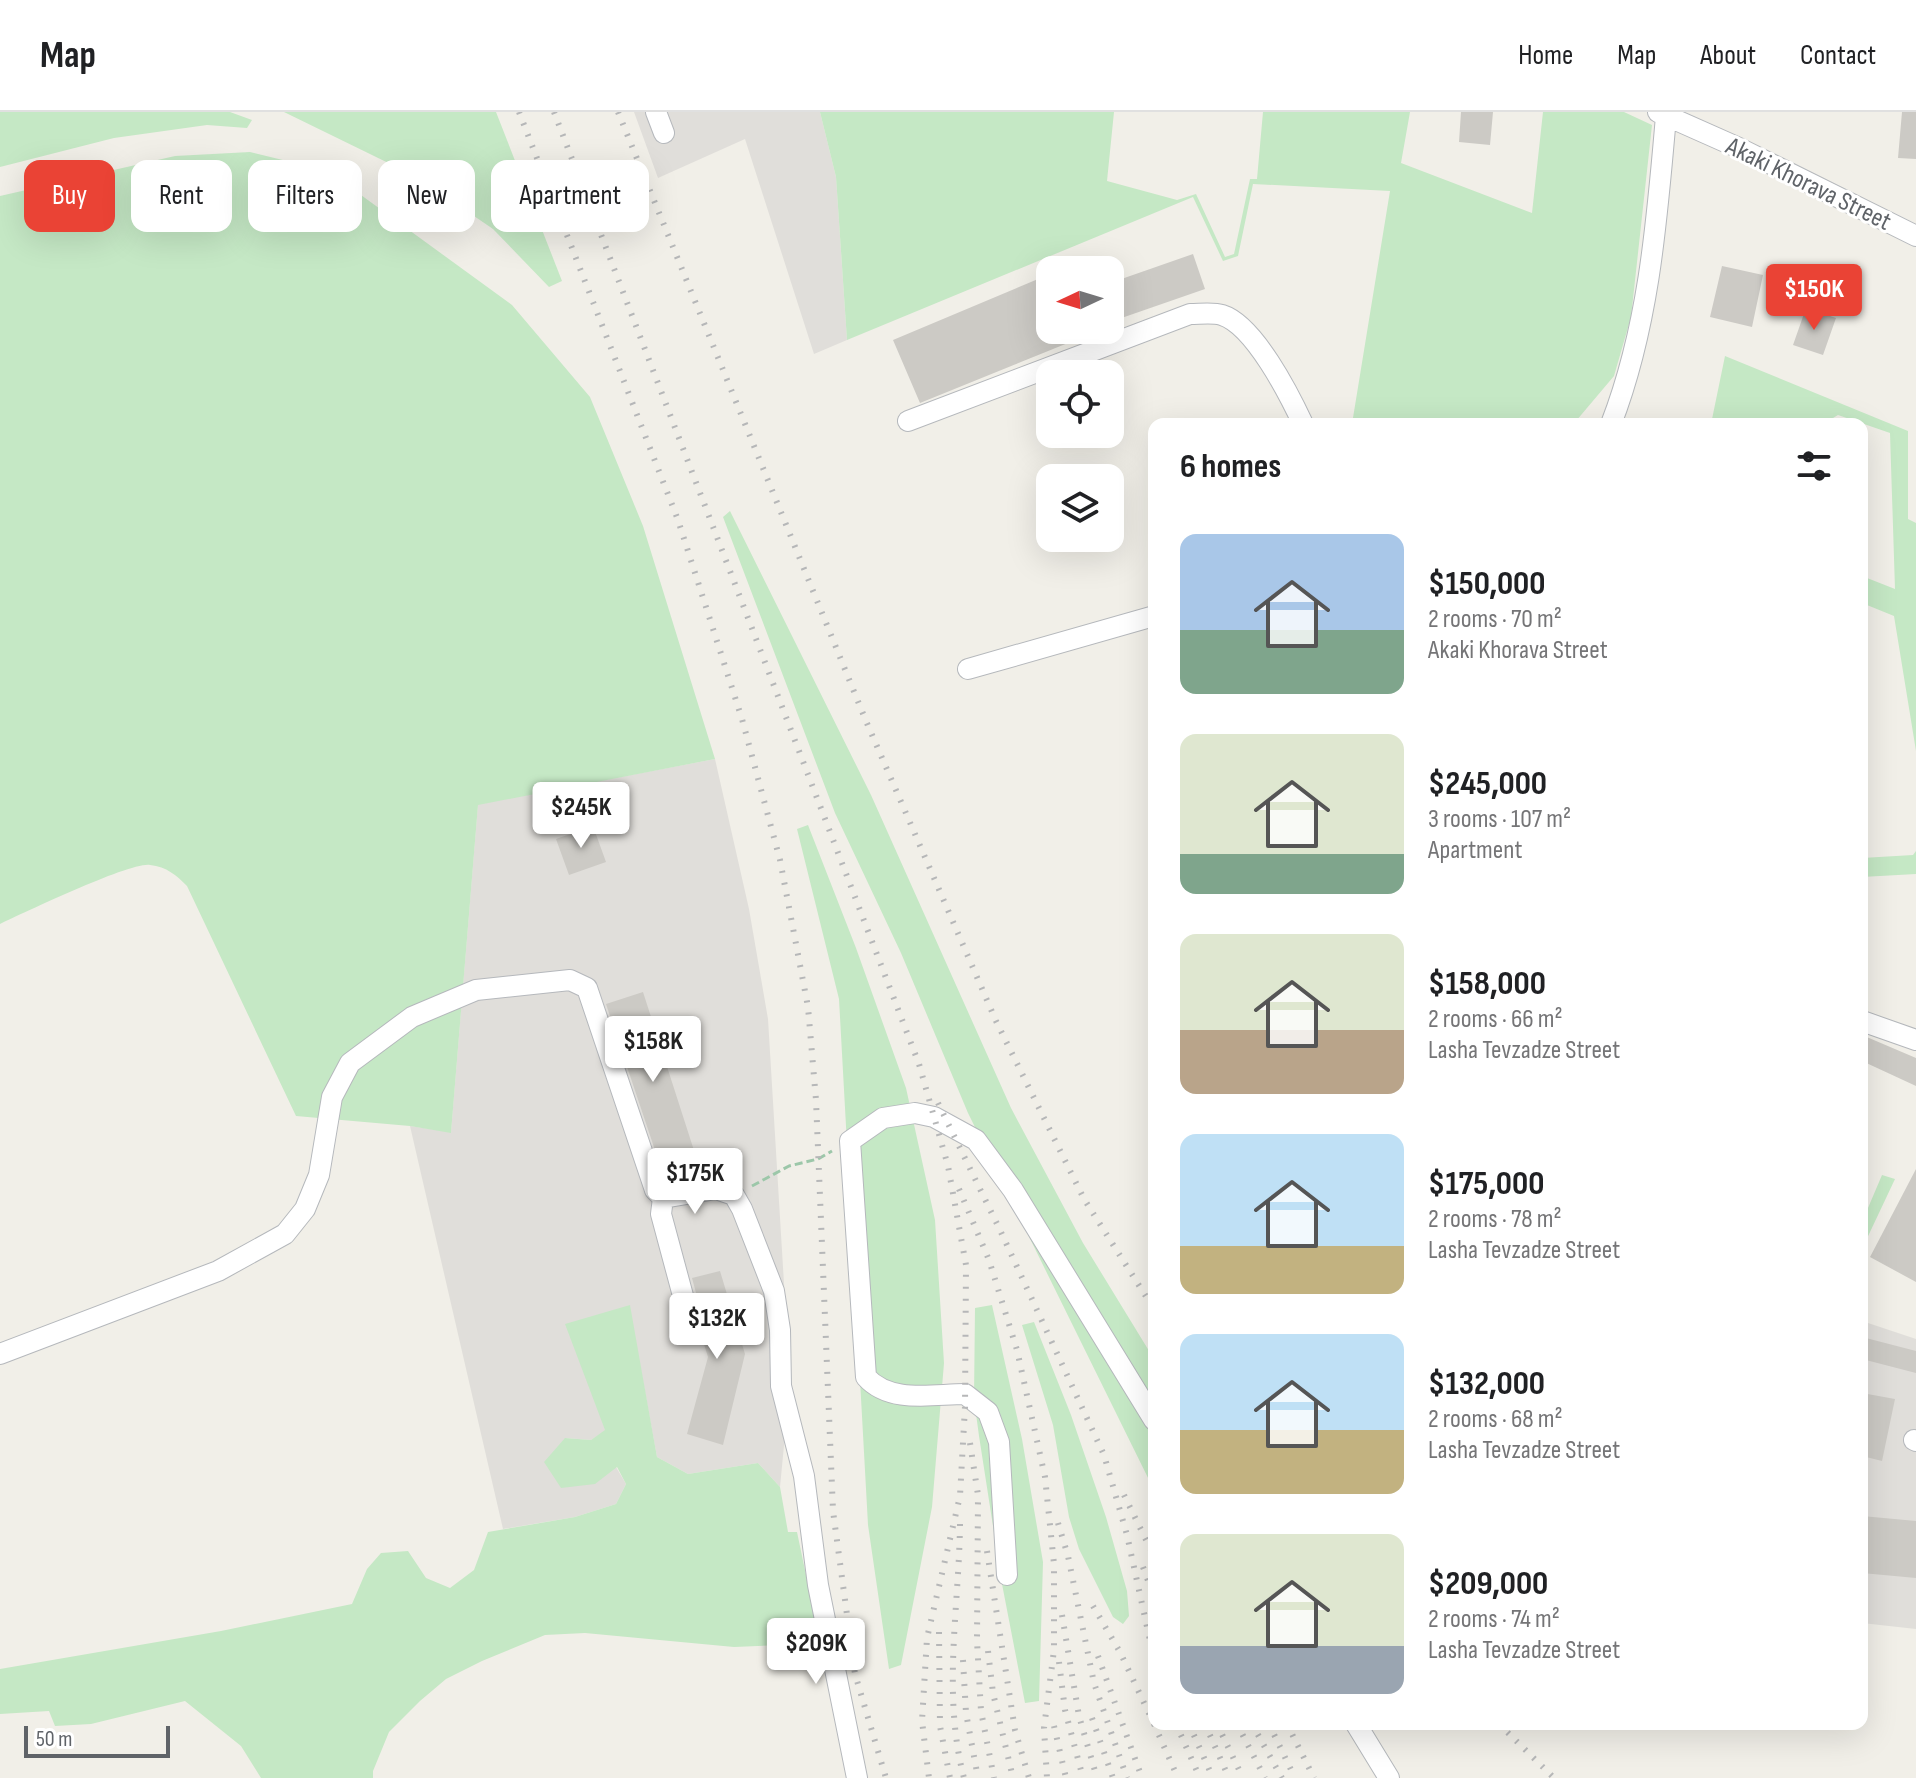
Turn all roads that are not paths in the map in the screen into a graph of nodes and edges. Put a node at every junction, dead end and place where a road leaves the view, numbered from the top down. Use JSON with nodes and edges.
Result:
{"nodes":[{"id":1,"x":656,"y":112,"type":"edge"},
{"id":2,"x":1662,"y":114,"type":"edge"},
{"id":3,"x":664,"y":133,"type":"dead end"},
{"id":4,"x":1916,"y":236,"type":"edge"},
{"id":5,"x":1300,"y":418,"type":"edge"},
{"id":6,"x":1613,"y":418,"type":"edge"},
{"id":7,"x":908,"y":421,"type":"dead end"},
{"id":8,"x":1148,"y":618,"type":"edge"},
{"id":9,"x":968,"y":669,"type":"dead end"},
{"id":10,"x":1868,"y":1023,"type":"edge"},
{"id":11,"x":1916,"y":1040,"type":"edge"},
{"id":12,"x":663,"y":1198,"type":"junction"},
{"id":13,"x":693,"y":1333,"type":"dead end"},
{"id":14,"x":0,"y":1354,"type":"edge"},
{"id":15,"x":1148,"y":1410,"type":"edge"},
{"id":16,"x":1007,"y":1575,"type":"dead end"},
{"id":17,"x":1360,"y":1730,"type":"edge"},
{"id":18,"x":857,"y":1778,"type":"edge"},
{"id":19,"x":1389,"y":1778,"type":"edge"}],
"edges":[{"from":1,"to":3,"type":"street"},
{"from":2,"to":4,"type":"street","name":"Akaki Khorava Street"},
{"from":2,"to":6,"type":"street"},
{"from":5,"to":7,"type":"street"},
{"from":8,"to":9,"type":"street"},
{"from":10,"to":11,"type":"street"},
{"from":12,"to":13,"type":"street"},
{"from":12,"to":14,"type":"street"},
{"from":12,"to":18,"type":"street"},
{"from":15,"to":16,"type":"street"},
{"from":17,"to":19,"type":"street"}]}
